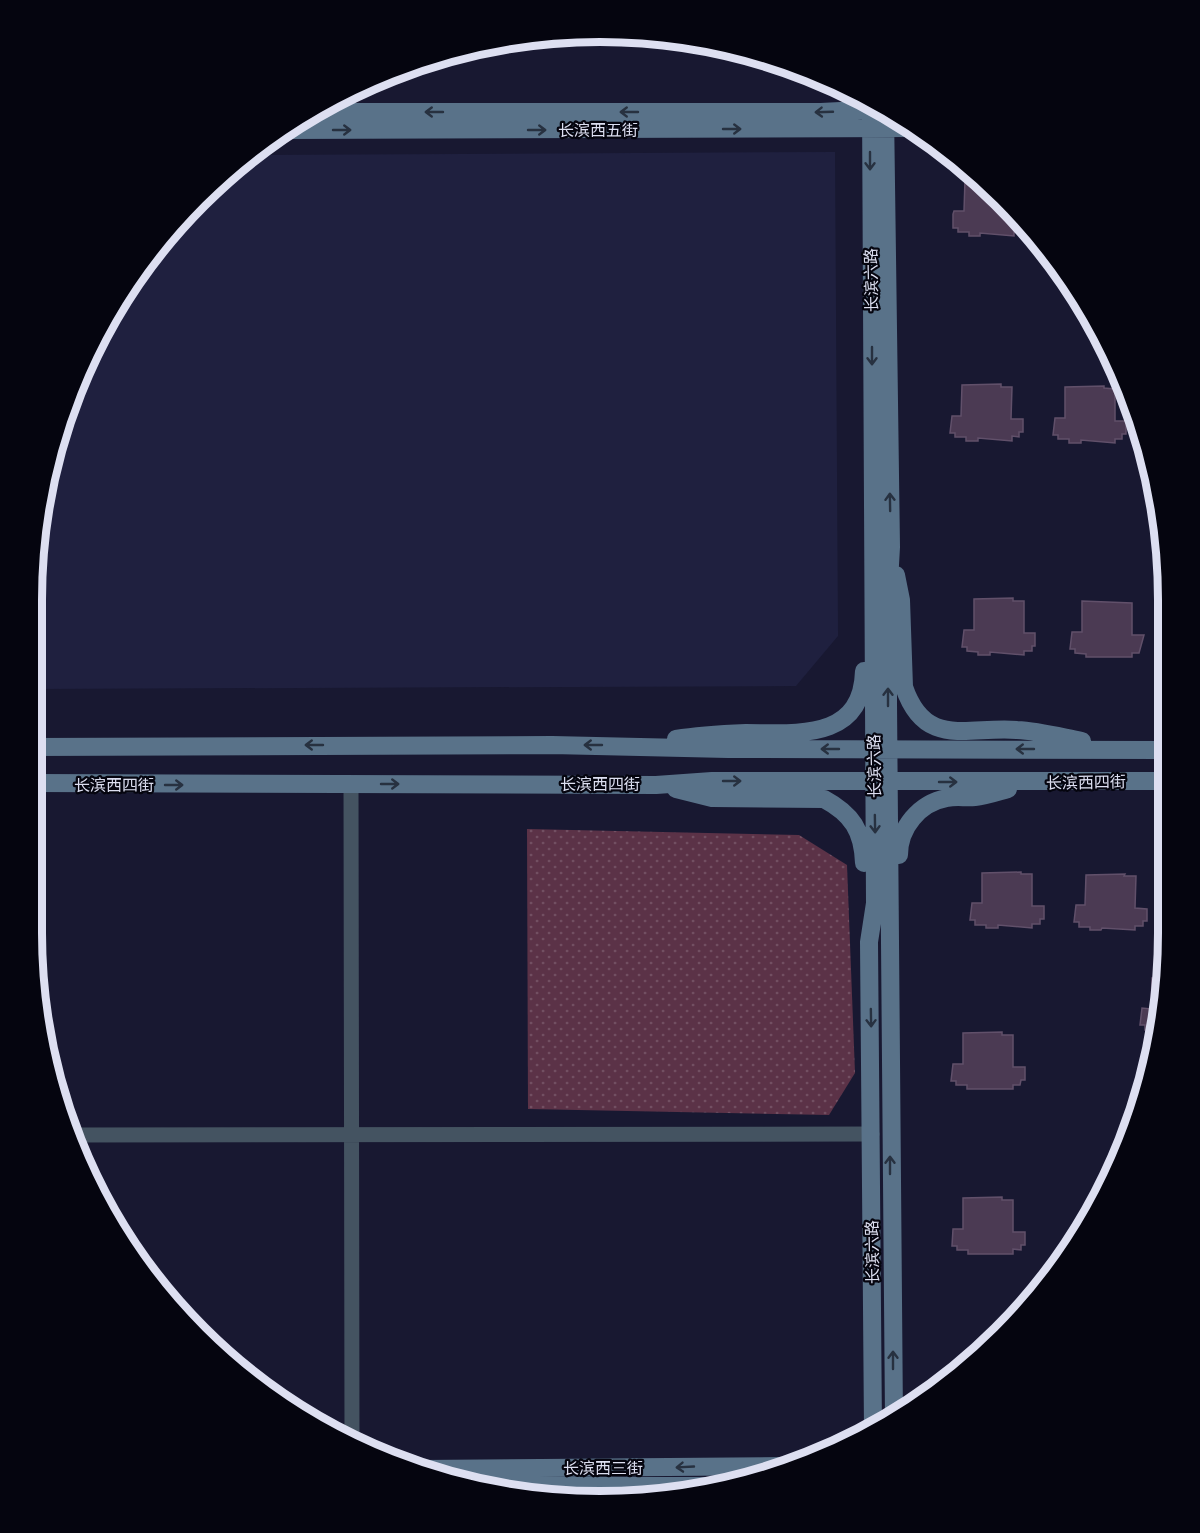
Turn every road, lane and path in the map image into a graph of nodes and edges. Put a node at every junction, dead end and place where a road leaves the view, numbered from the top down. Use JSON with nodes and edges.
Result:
{"nodes":[{"id":1,"x":330,"y":112,"type":"edge"},
{"id":2,"x":875,"y":115,"type":"edge"},
{"id":3,"x":875,"y":115,"type":"edge"},
{"id":4,"x":877,"y":115,"type":"edge"},
{"id":5,"x":300,"y":130,"type":"edge"},
{"id":6,"x":882,"y":547,"type":"junction"},
{"id":7,"x":635,"y":745,"type":"junction"},
{"id":8,"x":42,"y":746,"type":"edge"},
{"id":9,"x":882,"y":750,"type":"junction"},
{"id":10,"x":1137,"y":750,"type":"junction"},
{"id":11,"x":1158,"y":750,"type":"edge"},
{"id":12,"x":1158,"y":781,"type":"edge"},
{"id":13,"x":882,"y":782,"type":"junction"},
{"id":14,"x":1035,"y":783,"type":"junction"},
{"id":15,"x":42,"y":784,"type":"edge"},
{"id":16,"x":351,"y":784,"type":"junction"},
{"id":17,"x":656,"y":784,"type":"junction"},
{"id":18,"x":69,"y":785,"type":"junction"},
{"id":19,"x":42,"y":787,"type":"edge"},
{"id":20,"x":869,"y":942,"type":"junction"},
{"id":21,"x":890,"y":943,"type":"junction"},
{"id":22,"x":80,"y":1134,"type":"edge"},
{"id":23,"x":352,"y":1134,"type":"junction"},
{"id":24,"x":872,"y":1134,"type":"junction"},
{"id":25,"x":894,"y":1407,"type":"edge"},
{"id":26,"x":873,"y":1419,"type":"edge"},
{"id":27,"x":352,"y":1432,"type":"edge"},
{"id":28,"x":762,"y":1466,"type":"edge"},
{"id":29,"x":446,"y":1469,"type":"edge"},
{"id":30,"x":527,"y":1486,"type":"edge"},
{"id":31,"x":673,"y":1486,"type":"edge"}],
"edges":[{"from":2,"to":1,"type":"main road","name":"长滨西五街","one_way":true},
{"from":5,"to":3,"type":"main road","name":"长滨西五街","one_way":true},
{"from":4,"to":6,"type":"main road","name":"长滨六路"},
{"from":6,"to":7,"type":"main road"},
{"from":6,"to":9,"type":"main road","name":"长滨六路"},
{"from":6,"to":10,"type":"main road"},
{"from":7,"to":8,"type":"main road","name":"长滨西四街","one_way":true},
{"from":9,"to":7,"type":"main road","name":"长滨西四街","one_way":true},
{"from":10,"to":9,"type":"main road","name":"长滨西四街","one_way":true},
{"from":9,"to":13,"type":"main road","name":"长滨六路"},
{"from":10,"to":11,"type":"main road","name":"长滨西四街"},
{"from":12,"to":14,"type":"main road","name":"长滨西四街"},
{"from":13,"to":14,"type":"main road","name":"长滨西四街","one_way":true},
{"from":17,"to":13,"type":"main road","name":"长滨西四街","one_way":true},
{"from":13,"to":20,"type":"main road","name":"长滨六路","one_way":true},
{"from":13,"to":21,"type":"main road","name":"长滨六路"},
{"from":14,"to":21,"type":"main road"},
{"from":15,"to":18,"type":"main road","name":"长滨西四街"},
{"from":16,"to":17,"type":"main road","name":"长滨西四街","one_way":true},
{"from":18,"to":16,"type":"main road","name":"长滨西四街","one_way":true},
{"from":16,"to":23,"type":"street"},
{"from":17,"to":20,"type":"main road"},
{"from":18,"to":19,"type":"main road"},
{"from":20,"to":24,"type":"main road","name":"长滨六路","one_way":true},
{"from":25,"to":21,"type":"main road","name":"长滨六路","one_way":true},
{"from":22,"to":23,"type":"street"},
{"from":23,"to":24,"type":"street"},
{"from":23,"to":27,"type":"street"},
{"from":24,"to":26,"type":"main road","name":"长滨六路"},
{"from":28,"to":29,"type":"main road","name":"长滨西三街","one_way":true},
{"from":30,"to":31,"type":"main road","name":"长滨西三街"}]}
